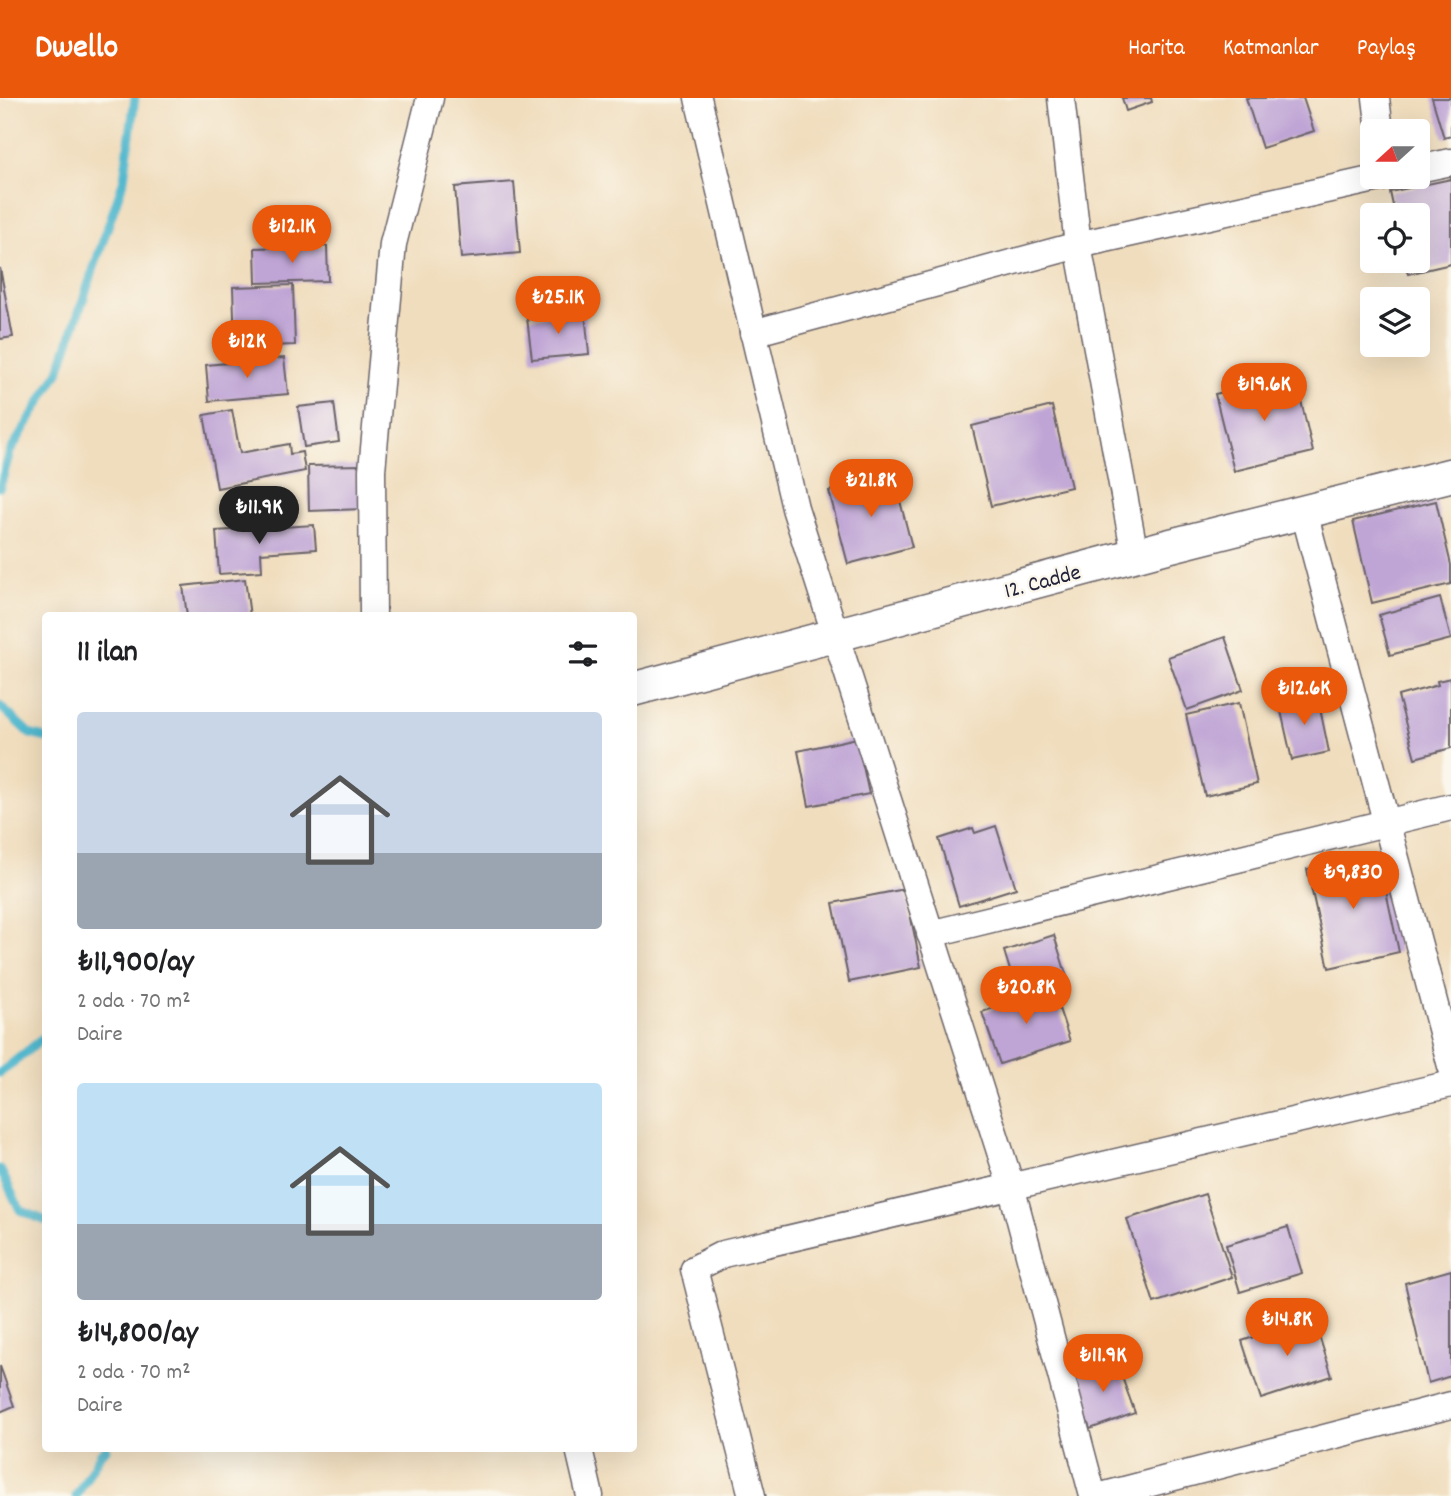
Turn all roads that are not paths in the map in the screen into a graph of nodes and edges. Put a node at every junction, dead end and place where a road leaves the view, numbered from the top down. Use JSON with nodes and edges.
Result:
{"nodes":[{"id":1,"x":430,"y":98,"type":"edge"},
{"id":2,"x":698,"y":98,"type":"edge"},
{"id":3,"x":1061,"y":98,"type":"edge"},
{"id":4,"x":1376,"y":98,"type":"edge"},
{"id":5,"x":1379,"y":119,"type":"edge"},
{"id":6,"x":1451,"y":162,"type":"edge"},
{"id":7,"x":1430,"y":166,"type":"edge"},
{"id":8,"x":1360,"y":182,"type":"edge"},
{"id":9,"x":1078,"y":245,"type":"junction"},
{"id":10,"x":753,"y":333,"type":"junction"},
{"id":11,"x":1451,"y":475,"type":"edge"},
{"id":12,"x":1304,"y":512,"type":"junction"},
{"id":13,"x":1135,"y":555,"type":"junction"},
{"id":14,"x":373,"y":612,"type":"edge"},
{"id":15,"x":835,"y":636,"type":"junction"},
{"id":16,"x":637,"y":688,"type":"edge"},
{"id":17,"x":1451,"y":807,"type":"edge"},
{"id":18,"x":1387,"y":824,"type":"junction"},
{"id":19,"x":929,"y":933,"type":"junction"},
{"id":20,"x":1451,"y":1066,"type":"edge"},
{"id":21,"x":1451,"y":1084,"type":"edge"},
{"id":22,"x":1011,"y":1186,"type":"junction"},
{"id":23,"x":1451,"y":1405,"type":"edge"},
{"id":24,"x":580,"y":1452,"type":"edge"},
{"id":25,"x":590,"y":1496,"type":"edge"},
{"id":26,"x":752,"y":1496,"type":"edge"},
{"id":27,"x":1093,"y":1496,"type":"edge"},
{"id":28,"x":1101,"y":1496,"type":"edge"}],
"edges":[{"from":1,"to":14,"type":"street"},
{"from":2,"to":10,"type":"street"},
{"from":3,"to":9,"type":"street"},
{"from":4,"to":5,"type":"street"},
{"from":6,"to":7,"type":"street"},
{"from":8,"to":9,"type":"street"},
{"from":9,"to":10,"type":"street"},
{"from":9,"to":13,"type":"street"},
{"from":10,"to":15,"type":"street"},
{"from":11,"to":12,"type":"street","name":"12. Cadde"},
{"from":12,"to":13,"type":"street","name":"12. Cadde"},
{"from":12,"to":18,"type":"street"},
{"from":13,"to":15,"type":"street","name":"12. Cadde"},
{"from":15,"to":16,"type":"street","name":"12. Cadde"},
{"from":15,"to":19,"type":"street"},
{"from":17,"to":18,"type":"street"},
{"from":18,"to":19,"type":"street"},
{"from":18,"to":20,"type":"street"},
{"from":19,"to":22,"type":"street"},
{"from":21,"to":22,"type":"street"},
{"from":22,"to":26,"type":"street"},
{"from":22,"to":27,"type":"street"},
{"from":23,"to":28,"type":"street"},
{"from":24,"to":25,"type":"street"}]}
